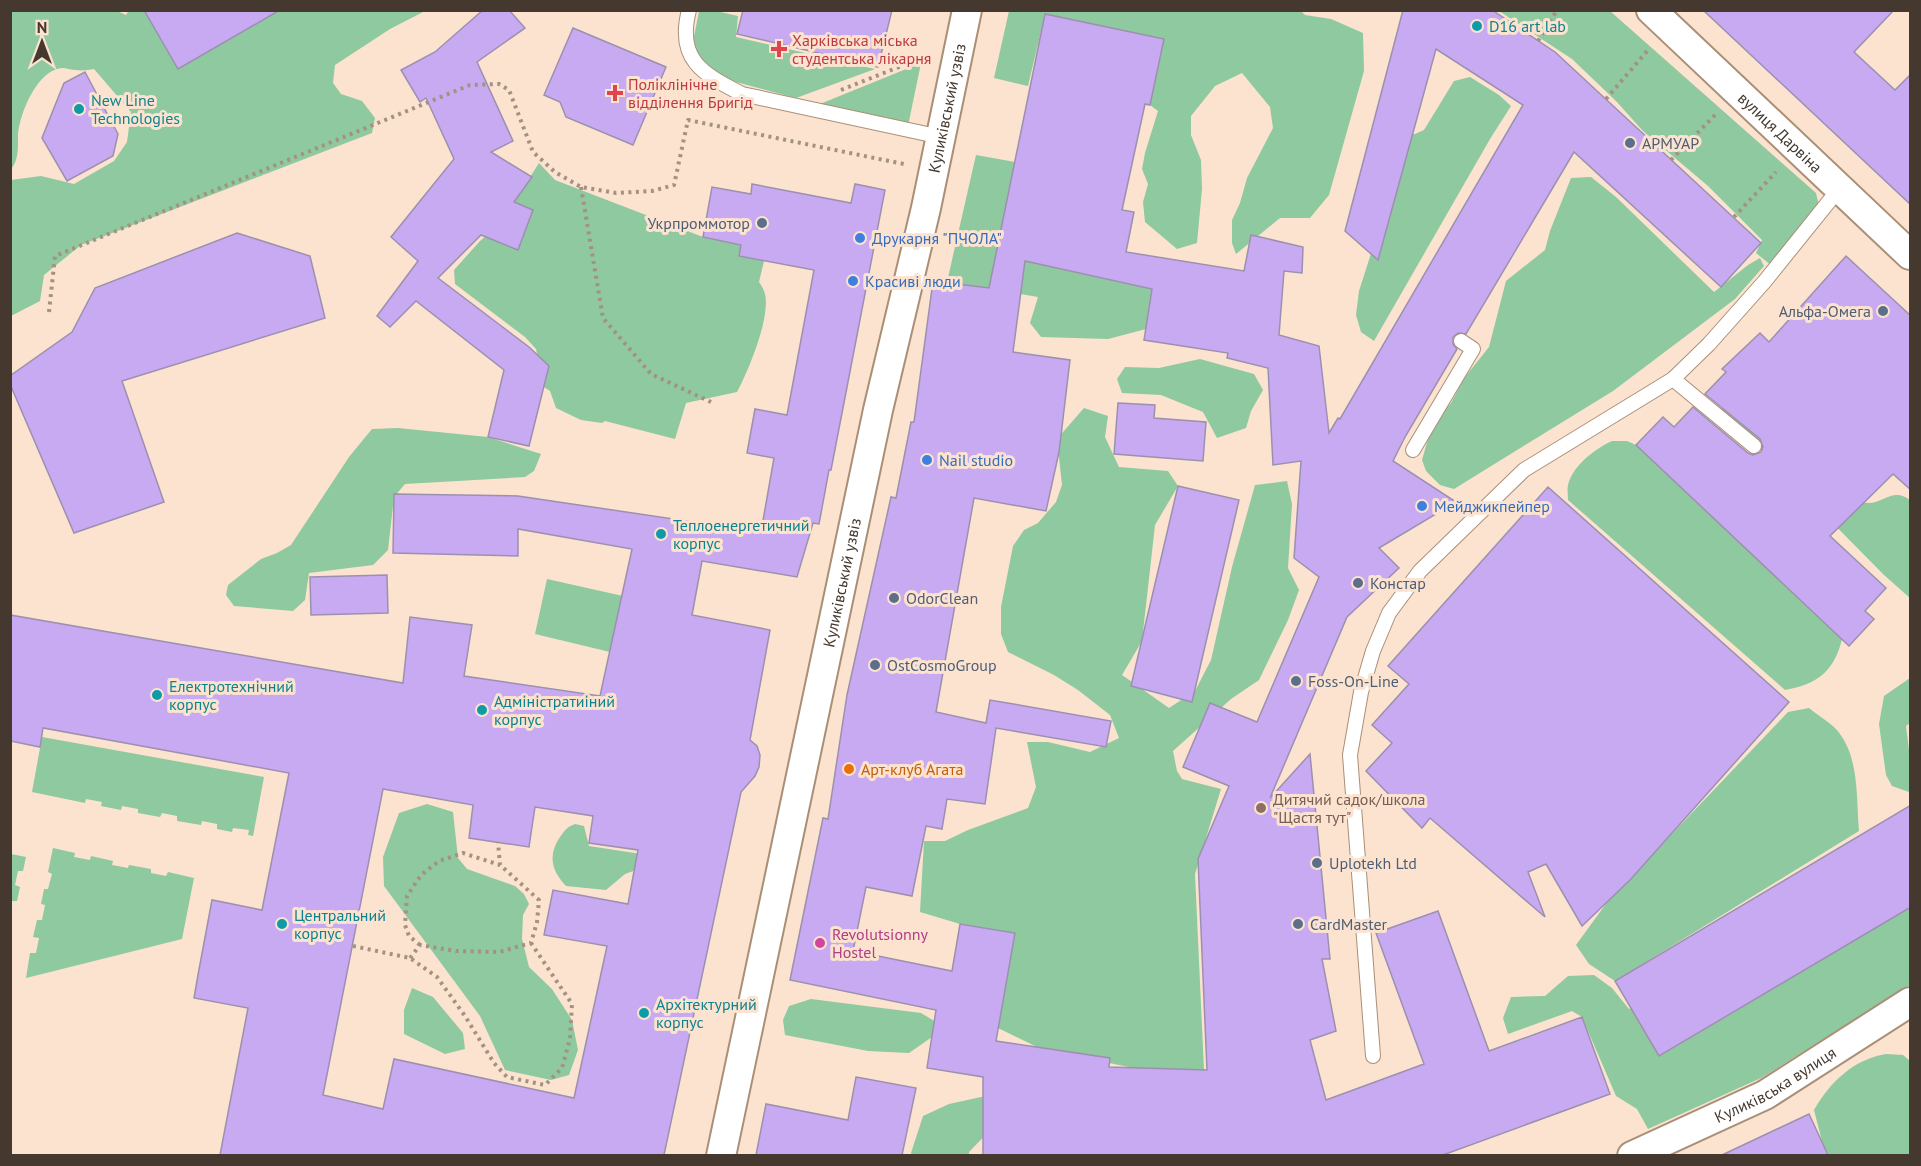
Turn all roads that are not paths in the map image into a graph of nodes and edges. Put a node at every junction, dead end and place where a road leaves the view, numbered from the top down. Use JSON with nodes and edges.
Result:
{"nodes":[{"id":1,"x":689,"y":10,"type":"edge"},
{"id":2,"x":967,"y":10,"type":"edge"},
{"id":3,"x":1651,"y":10,"type":"edge"},
{"id":4,"x":941,"y":137,"type":"junction"},
{"id":5,"x":1839,"y":189,"type":"junction"},
{"id":6,"x":1911,"y":255,"type":"edge"},
{"id":7,"x":1461,"y":341,"type":"dead end"},
{"id":8,"x":1673,"y":379,"type":"junction"},
{"id":9,"x":1755,"y":446,"type":"dead end"},
{"id":10,"x":1413,"y":450,"type":"dead end"},
{"id":11,"x":1911,"y":1002,"type":"edge"},
{"id":12,"x":1373,"y":1056,"type":"dead end"},
{"id":13,"x":721,"y":1155,"type":"edge"},
{"id":14,"x":1632,"y":1155,"type":"edge"}],
"edges":[{"from":1,"to":4,"type":"lane"},
{"from":2,"to":4,"type":"street","name":"Куликівський узвіз"},
{"from":3,"to":5,"type":"street","name":"вулиця Дарвіна"},
{"from":4,"to":13,"type":"street","name":"Куликівський узвіз"},
{"from":5,"to":6,"type":"street","name":"вулиця Дарвіна"},
{"from":5,"to":8,"type":"lane"},
{"from":7,"to":10,"type":"lane"},
{"from":8,"to":9,"type":"lane"},
{"from":8,"to":12,"type":"lane"},
{"from":11,"to":14,"type":"street","name":"Куликівська вулиця"}]}
